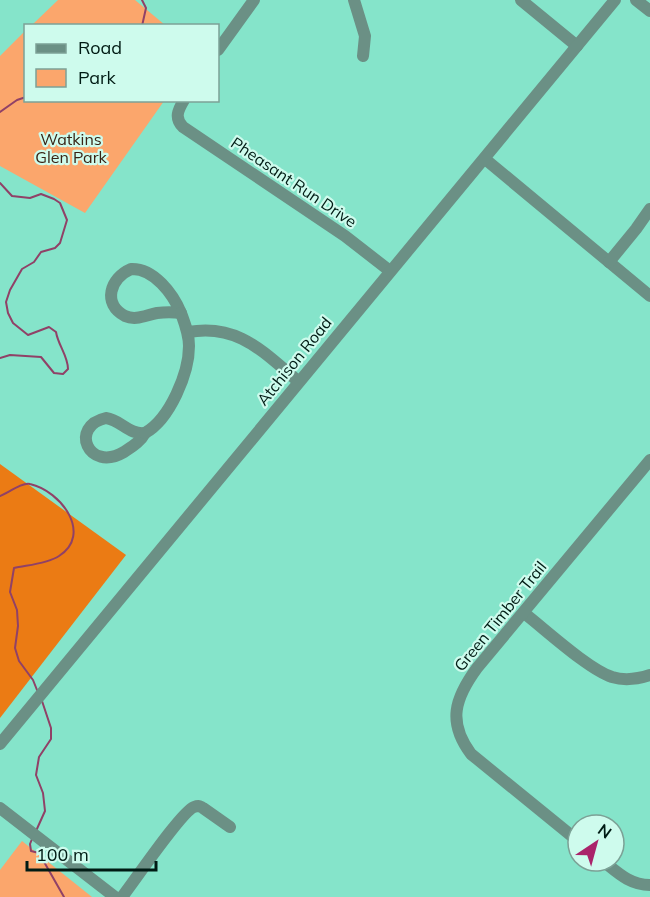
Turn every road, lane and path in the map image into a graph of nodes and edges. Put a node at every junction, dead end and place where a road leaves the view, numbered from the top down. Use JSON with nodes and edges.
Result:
{"nodes":[{"id":1,"x":254,"y":0,"type":"edge"},
{"id":2,"x":354,"y":0,"type":"edge"},
{"id":3,"x":521,"y":0,"type":"edge"},
{"id":4,"x":615,"y":0,"type":"edge"},
{"id":5,"x":636,"y":0,"type":"edge"},
{"id":6,"x":650,"y":11,"type":"edge"},
{"id":7,"x":578,"y":46,"type":"junction"},
{"id":8,"x":219,"y":49,"type":"edge"},
{"id":9,"x":363,"y":56,"type":"dead end"},
{"id":10,"x":183,"y":102,"type":"edge"},
{"id":11,"x":484,"y":159,"type":"junction"},
{"id":12,"x":650,"y":209,"type":"edge"},
{"id":13,"x":609,"y":262,"type":"junction"},
{"id":14,"x":390,"y":271,"type":"junction"},
{"id":15,"x":650,"y":296,"type":"edge"},
{"id":16,"x":181,"y":313,"type":"junction"},
{"id":17,"x":188,"y":332,"type":"junction"},
{"id":18,"x":298,"y":381,"type":"junction"},
{"id":19,"x":145,"y":433,"type":"junction"},
{"id":20,"x":650,"y":460,"type":"edge"},
{"id":21,"x":524,"y":613,"type":"junction"},
{"id":22,"x":650,"y":675,"type":"edge"},
{"id":23,"x":0,"y":744,"type":"edge"},
{"id":24,"x":0,"y":808,"type":"edge"},
{"id":25,"x":230,"y":827,"type":"dead end"},
{"id":26,"x":566,"y":831,"type":"edge"},
{"id":27,"x":618,"y":873,"type":"edge"},
{"id":28,"x":650,"y":885,"type":"edge"},
{"id":29,"x":115,"y":897,"type":"edge"},
{"id":30,"x":122,"y":897,"type":"edge"}],
"edges":[{"from":1,"to":8,"type":"street"},
{"from":2,"to":9,"type":"street"},
{"from":3,"to":7,"type":"street"},
{"from":4,"to":7,"type":"street","name":"Atchison Road"},
{"from":5,"to":6,"type":"street"},
{"from":7,"to":11,"type":"street","name":"Atchison Road"},
{"from":10,"to":14,"type":"street","name":"Pheasant Run Drive"},
{"from":11,"to":13,"type":"street"},
{"from":11,"to":14,"type":"street","name":"Atchison Road"},
{"from":12,"to":13,"type":"street"},
{"from":13,"to":15,"type":"street"},
{"from":14,"to":18,"type":"street","name":"Atchison Road"},
{"from":16,"to":16,"type":"street"},
{"from":16,"to":17,"type":"street"},
{"from":17,"to":18,"type":"street"},
{"from":17,"to":19,"type":"street"},
{"from":18,"to":23,"type":"street","name":"Atchison Road"},
{"from":19,"to":19,"type":"street"},
{"from":20,"to":21,"type":"street","name":"Green Timber Trail"},
{"from":21,"to":22,"type":"street"},
{"from":21,"to":26,"type":"street","name":"Green Timber Trail"},
{"from":24,"to":29,"type":"street"},
{"from":25,"to":30,"type":"street"},
{"from":27,"to":28,"type":"street"}]}
